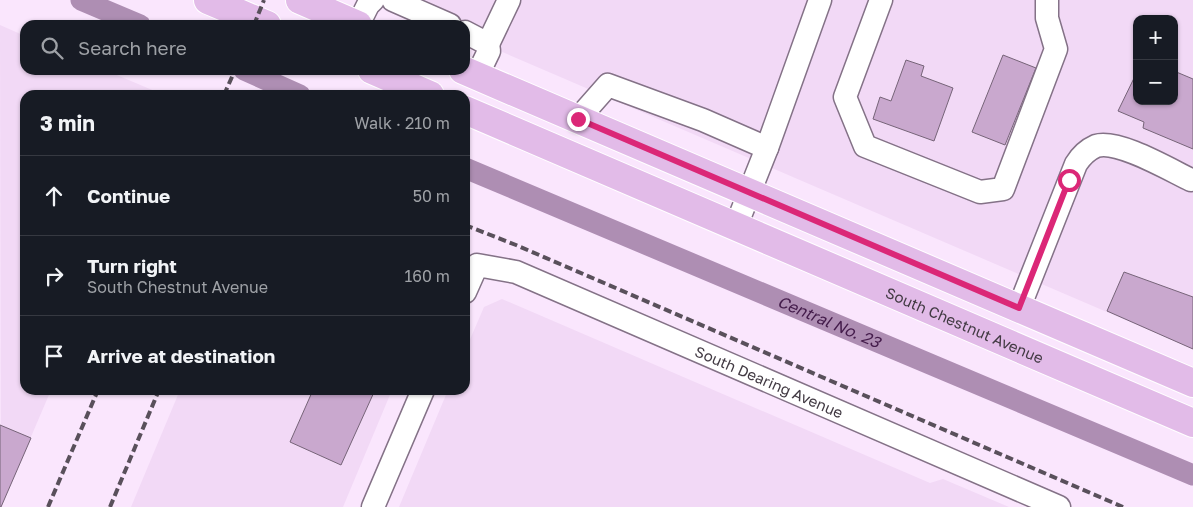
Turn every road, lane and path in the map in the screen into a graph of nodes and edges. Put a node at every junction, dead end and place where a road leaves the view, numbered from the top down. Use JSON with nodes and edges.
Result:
{"nodes":[{"id":1,"x":300,"y":0,"type":"edge"},
{"id":2,"x":373,"y":0,"type":"edge"},
{"id":3,"x":393,"y":0,"type":"edge"},
{"id":4,"x":509,"y":0,"type":"edge"},
{"id":5,"x":820,"y":0,"type":"edge"},
{"id":6,"x":881,"y":0,"type":"edge"},
{"id":7,"x":216,"y":1,"type":"edge"},
{"id":8,"x":1044,"y":1,"type":"edge"},
{"id":9,"x":256,"y":20,"type":"edge"},
{"id":10,"x":346,"y":20,"type":"edge"},
{"id":11,"x":360,"y":20,"type":"edge"},
{"id":12,"x":439,"y":20,"type":"edge"},
{"id":13,"x":470,"y":35,"type":"edge"},
{"id":14,"x":488,"y":44,"type":"junction"},
{"id":15,"x":470,"y":73,"type":"edge"},
{"id":16,"x":384,"y":75,"type":"edge"},
{"id":17,"x":418,"y":90,"type":"edge"},
{"id":18,"x":470,"y":112,"type":"edge"},
{"id":19,"x":578,"y":119,"type":"junction"},
{"id":20,"x":767,"y":148,"type":"junction"},
{"id":21,"x":1191,"y":180,"type":"dead end"},
{"id":22,"x":748,"y":192,"type":"junction"},
{"id":23,"x":736,"y":226,"type":"junction"},
{"id":24,"x":470,"y":281,"type":"edge"},
{"id":25,"x":1019,"y":308,"type":"junction"},
{"id":26,"x":1193,"y":383,"type":"edge"},
{"id":27,"x":421,"y":395,"type":"edge"},
{"id":28,"x":1193,"y":422,"type":"edge"},
{"id":29,"x":373,"y":507,"type":"edge"},
{"id":30,"x":1059,"y":507,"type":"edge"}],
"edges":[{"from":1,"to":10,"type":"main road"},
{"from":2,"to":11,"type":"street"},
{"from":3,"to":12,"type":"street"},
{"from":4,"to":14,"type":"street"},
{"from":5,"to":20,"type":"street"},
{"from":6,"to":8,"type":"street"},
{"from":7,"to":9,"type":"main road"},
{"from":13,"to":14,"type":"street"},
{"from":14,"to":15,"type":"street"},
{"from":15,"to":19,"type":"main road"},
{"from":16,"to":17,"type":"main road"},
{"from":18,"to":23,"type":"main road","name":"South Chestnut Avenue"},
{"from":19,"to":20,"type":"street"},
{"from":19,"to":22,"type":"main road"},
{"from":20,"to":22,"type":"street"},
{"from":21,"to":25,"type":"street"},
{"from":22,"to":23,"type":"street"},
{"from":22,"to":25,"type":"main road"},
{"from":23,"to":28,"type":"main road","name":"South Chestnut Avenue"},
{"from":24,"to":30,"type":"street","name":"South Dearing Avenue"},
{"from":25,"to":26,"type":"main road"},
{"from":27,"to":29,"type":"street"}]}
